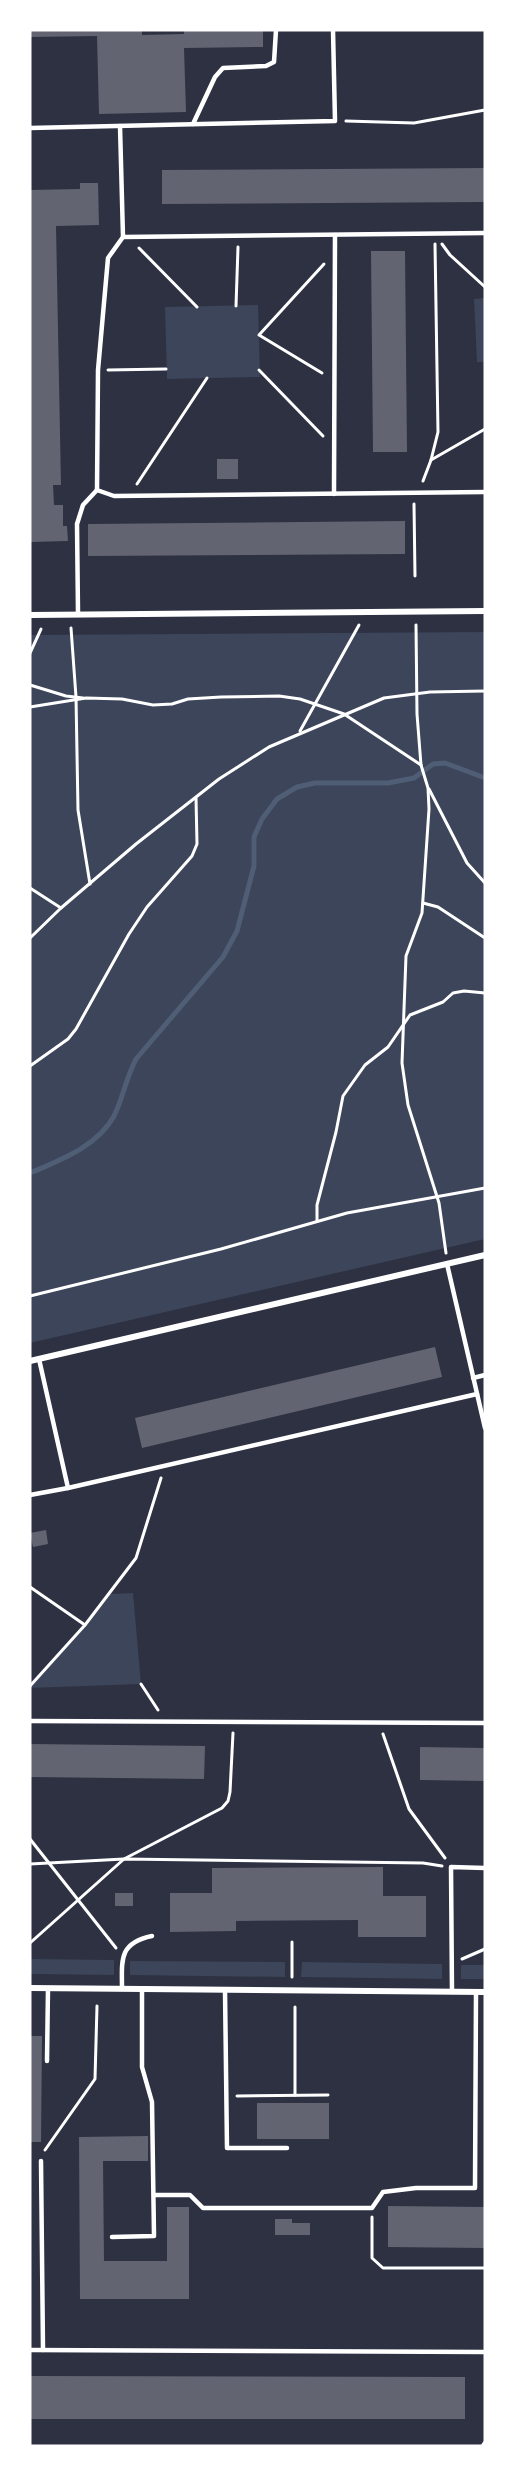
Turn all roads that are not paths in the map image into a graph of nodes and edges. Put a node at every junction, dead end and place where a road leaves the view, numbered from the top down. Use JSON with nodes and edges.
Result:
{"nodes":[{"id":1,"x":276,"y":30,"type":"edge"},
{"id":2,"x":333,"y":30,"type":"edge"},
{"id":3,"x":193,"y":124,"type":"junction"},
{"id":4,"x":120,"y":126,"type":"junction"},
{"id":5,"x":30,"y":128,"type":"edge"},
{"id":6,"x":485,"y":233,"type":"edge"},
{"id":7,"x":335,"y":235,"type":"junction"},
{"id":8,"x":123,"y":237,"type":"junction"},
{"id":9,"x":97,"y":490,"type":"junction"},
{"id":10,"x":485,"y":492,"type":"edge"},
{"id":11,"x":334,"y":494,"type":"junction"},
{"id":12,"x":485,"y":611,"type":"edge"},
{"id":13,"x":78,"y":614,"type":"junction"},
{"id":14,"x":30,"y":615,"type":"edge"},
{"id":15,"x":485,"y":1255,"type":"edge"},
{"id":16,"x":447,"y":1264,"type":"junction"},
{"id":17,"x":39,"y":1359,"type":"junction"},
{"id":18,"x":30,"y":1361,"type":"edge"},
{"id":19,"x":485,"y":1375,"type":"edge"},
{"id":20,"x":473,"y":1378,"type":"junction"},
{"id":21,"x":477,"y":1394,"type":"junction"},
{"id":22,"x":485,"y":1428,"type":"edge"},
{"id":23,"x":69,"y":1488,"type":"junction"},
{"id":24,"x":30,"y":1495,"type":"edge"},
{"id":25,"x":30,"y":1721,"type":"edge"},
{"id":26,"x":485,"y":1723,"type":"edge"},
{"id":27,"x":485,"y":1868,"type":"edge"},
{"id":28,"x":152,"y":1936,"type":"dead end"},
{"id":29,"x":30,"y":1988,"type":"edge"},
{"id":30,"x":48,"y":1988,"type":"junction"},
{"id":31,"x":122,"y":1989,"type":"junction"},
{"id":32,"x":142,"y":1989,"type":"junction"},
{"id":33,"x":225,"y":1990,"type":"junction"},
{"id":34,"x":452,"y":1992,"type":"junction"},
{"id":35,"x":476,"y":1992,"type":"junction"},
{"id":36,"x":485,"y":1992,"type":"edge"},
{"id":37,"x":47,"y":2061,"type":"dead end"},
{"id":38,"x":287,"y":2148,"type":"dead end"},
{"id":39,"x":41,"y":2161,"type":"road end"},
{"id":40,"x":154,"y":2195,"type":"junction"},
{"id":41,"x":112,"y":2237,"type":"dead end"},
{"id":42,"x":30,"y":2350,"type":"edge"},
{"id":43,"x":43,"y":2350,"type":"junction"},
{"id":44,"x":485,"y":2352,"type":"edge"}],
"edges":[{"from":1,"to":3,"type":"lane"},
{"from":2,"to":3,"type":"lane"},
{"from":3,"to":4,"type":"lane"},
{"from":4,"to":5,"type":"lane"},
{"from":4,"to":8,"type":"lane"},
{"from":6,"to":7,"type":"lane"},
{"from":7,"to":8,"type":"lane"},
{"from":7,"to":11,"type":"lane"},
{"from":8,"to":9,"type":"lane"},
{"from":9,"to":11,"type":"lane"},
{"from":9,"to":13,"type":"lane"},
{"from":10,"to":11,"type":"lane"},
{"from":12,"to":13,"type":"street"},
{"from":13,"to":14,"type":"street"},
{"from":15,"to":16,"type":"street"},
{"from":16,"to":17,"type":"street"},
{"from":16,"to":20,"type":"lane"},
{"from":17,"to":18,"type":"street"},
{"from":17,"to":23,"type":"lane"},
{"from":19,"to":20,"type":"lane"},
{"from":20,"to":21,"type":"lane"},
{"from":21,"to":22,"type":"lane"},
{"from":21,"to":23,"type":"lane"},
{"from":23,"to":24,"type":"lane"},
{"from":25,"to":26,"type":"lane"},
{"from":27,"to":34,"type":"lane"},
{"from":28,"to":31,"type":"lane"},
{"from":29,"to":30,"type":"street"},
{"from":30,"to":31,"type":"street"},
{"from":30,"to":37,"type":"lane"},
{"from":31,"to":32,"type":"street"},
{"from":32,"to":33,"type":"street"},
{"from":32,"to":40,"type":"lane"},
{"from":33,"to":34,"type":"street"},
{"from":33,"to":38,"type":"lane"},
{"from":34,"to":35,"type":"street"},
{"from":35,"to":36,"type":"street"},
{"from":35,"to":40,"type":"lane"},
{"from":39,"to":43,"type":"lane"},
{"from":40,"to":41,"type":"lane"},
{"from":42,"to":43,"type":"lane"},
{"from":43,"to":44,"type":"lane"}]}
